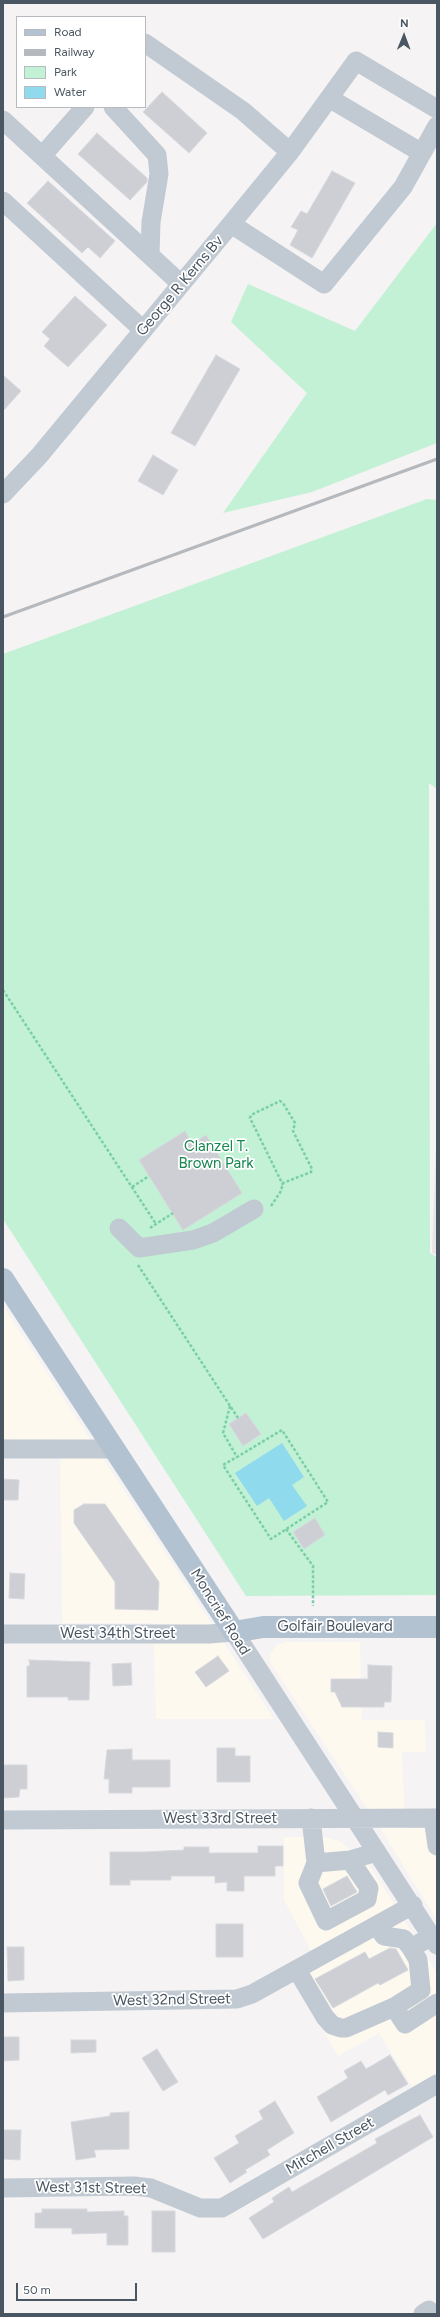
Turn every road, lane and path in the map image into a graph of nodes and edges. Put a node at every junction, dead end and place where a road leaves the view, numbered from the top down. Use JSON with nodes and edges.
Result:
{"nodes":[{"id":1,"x":146,"y":44,"type":"edge"},
{"id":2,"x":329,"y":98,"type":"junction"},
{"id":3,"x":84,"y":108,"type":"edge"},
{"id":4,"x":114,"y":108,"type":"edge"},
{"id":5,"x":437,"y":109,"type":"edge"},
{"id":6,"x":3,"y":120,"type":"edge"},
{"id":7,"x":437,"y":126,"type":"edge"},
{"id":8,"x":290,"y":152,"type":"junction"},
{"id":9,"x":422,"y":153,"type":"junction"},
{"id":10,"x":42,"y":156,"type":"junction"},
{"id":11,"x":3,"y":201,"type":"edge"},
{"id":12,"x":231,"y":224,"type":"junction"},
{"id":13,"x":150,"y":255,"type":"junction"},
{"id":14,"x":181,"y":284,"type":"junction"},
{"id":15,"x":143,"y":330,"type":"junction"},
{"id":16,"x":3,"y":494,"type":"edge"},
{"id":17,"x":3,"y":990,"type":"edge"},
{"id":18,"x":149,"y":1176,"type":"dead end"},
{"id":19,"x":283,"y":1185,"type":"junction"},
{"id":20,"x":132,"y":1187,"type":"junction"},
{"id":21,"x":252,"y":1210,"type":"joint"},
{"id":22,"x":156,"y":1224,"type":"dead end"},
{"id":23,"x":120,"y":1228,"type":"dead end"},
{"id":24,"x":139,"y":1248,"type":"junction"},
{"id":25,"x":3,"y":1279,"type":"edge"},
{"id":26,"x":230,"y":1406,"type":"junction"},
{"id":27,"x":238,"y":1418,"type":"dead end"},
{"id":28,"x":3,"y":1449,"type":"edge"},
{"id":29,"x":115,"y":1449,"type":"junction"},
{"id":30,"x":237,"y":1457,"type":"junction"},
{"id":31,"x":286,"y":1529,"type":"junction"},
{"id":32,"x":313,"y":1606,"type":"dead end"},
{"id":33,"x":437,"y":1627,"type":"edge"},
{"id":34,"x":234,"y":1632,"type":"junction"},
{"id":35,"x":3,"y":1634,"type":"edge"},
{"id":36,"x":311,"y":1818,"type":"junction"},
{"id":37,"x":355,"y":1818,"type":"junction"},
{"id":38,"x":435,"y":1818,"type":"edge"},
{"id":39,"x":3,"y":1820,"type":"edge"},
{"id":40,"x":436,"y":1847,"type":"edge"},
{"id":41,"x":377,"y":1852,"type":"junction"},
{"id":42,"x":350,"y":1860,"type":"junction"},
{"id":43,"x":316,"y":1863,"type":"junction"},
{"id":44,"x":393,"y":1875,"type":"junction"},
{"id":45,"x":369,"y":1888,"type":"junction"},
{"id":46,"x":413,"y":1905,"type":"junction"},
{"id":47,"x":377,"y":1926,"type":"junction"},
{"id":48,"x":434,"y":1940,"type":"edge"},
{"id":49,"x":411,"y":1948,"type":"junction"},
{"id":50,"x":297,"y":1970,"type":"junction"},
{"id":51,"x":3,"y":2003,"type":"edge"},
{"id":52,"x":437,"y":2003,"type":"edge"},
{"id":53,"x":394,"y":2007,"type":"junction"},
{"id":54,"x":437,"y":2084,"type":"edge"},
{"id":55,"x":3,"y":2188,"type":"edge"},
{"id":56,"x":222,"y":2208,"type":"joint"}],
"edges":[{"from":1,"to":8,"type":"street"},
{"from":2,"to":5,"type":"street","name":"George R Kerns Bv"},
{"from":2,"to":8,"type":"street","name":"George R Kerns Bv"},
{"from":2,"to":9,"type":"street"},
{"from":3,"to":10,"type":"street"},
{"from":4,"to":13,"type":"street"},
{"from":6,"to":10,"type":"street"},
{"from":7,"to":9,"type":"street"},
{"from":8,"to":12,"type":"street","name":"George R Kerns Bv"},
{"from":9,"to":12,"type":"street"},
{"from":10,"to":13,"type":"street"},
{"from":11,"to":15,"type":"street"},
{"from":12,"to":14,"type":"street","name":"George R Kerns Bv"},
{"from":13,"to":14,"type":"street"},
{"from":14,"to":15,"type":"street","name":"George R Kerns Bv"},
{"from":15,"to":16,"type":"street","name":"George R Kerns Bv"},
{"from":17,"to":20,"type":"path"},
{"from":18,"to":20,"type":"path"},
{"from":19,"to":19,"type":"path"},
{"from":19,"to":21,"type":"path"},
{"from":20,"to":22,"type":"path"},
{"from":21,"to":24,"type":"street"},
{"from":23,"to":24,"type":"street"},
{"from":24,"to":26,"type":"path"},
{"from":25,"to":29,"type":"main road","name":"Moncrief Road"},
{"from":26,"to":27,"type":"path"},
{"from":26,"to":30,"type":"path"},
{"from":28,"to":29,"type":"street"},
{"from":29,"to":34,"type":"main road","name":"Moncrief Road"},
{"from":30,"to":31,"type":"path"},
{"from":30,"to":31,"type":"path"},
{"from":31,"to":32,"type":"path"},
{"from":33,"to":34,"type":"main road","name":"Golfair Boulevard"},
{"from":34,"to":35,"type":"street","name":"West 34th Street"},
{"from":34,"to":37,"type":"street","name":"Moncrief Road"},
{"from":36,"to":37,"type":"street","name":"West 33rd Street"},
{"from":36,"to":39,"type":"street","name":"West 33rd Street"},
{"from":36,"to":43,"type":"street"},
{"from":37,"to":38,"type":"street","name":"West 33rd Street"},
{"from":37,"to":41,"type":"street","name":"Moncrief Road"},
{"from":38,"to":40,"type":"street"},
{"from":41,"to":42,"type":"street"},
{"from":41,"to":44,"type":"street","name":"Moncrief Road"},
{"from":42,"to":43,"type":"street"},
{"from":42,"to":45,"type":"street"},
{"from":43,"to":45,"type":"street"},
{"from":44,"to":45,"type":"street"},
{"from":44,"to":46,"type":"street","name":"Moncrief Road"},
{"from":46,"to":47,"type":"street","name":"West 32nd Street"},
{"from":46,"to":48,"type":"street","name":"Moncrief Road"},
{"from":47,"to":49,"type":"street"},
{"from":47,"to":50,"type":"street","name":"West 32nd Street"},
{"from":48,"to":49,"type":"street"},
{"from":49,"to":53,"type":"street"},
{"from":50,"to":51,"type":"street","name":"West 32nd Street"},
{"from":50,"to":53,"type":"street"},
{"from":52,"to":53,"type":"street"},
{"from":54,"to":56,"type":"street","name":"Mitchell Street"},
{"from":55,"to":56,"type":"street","name":"West 31st Street"}]}
